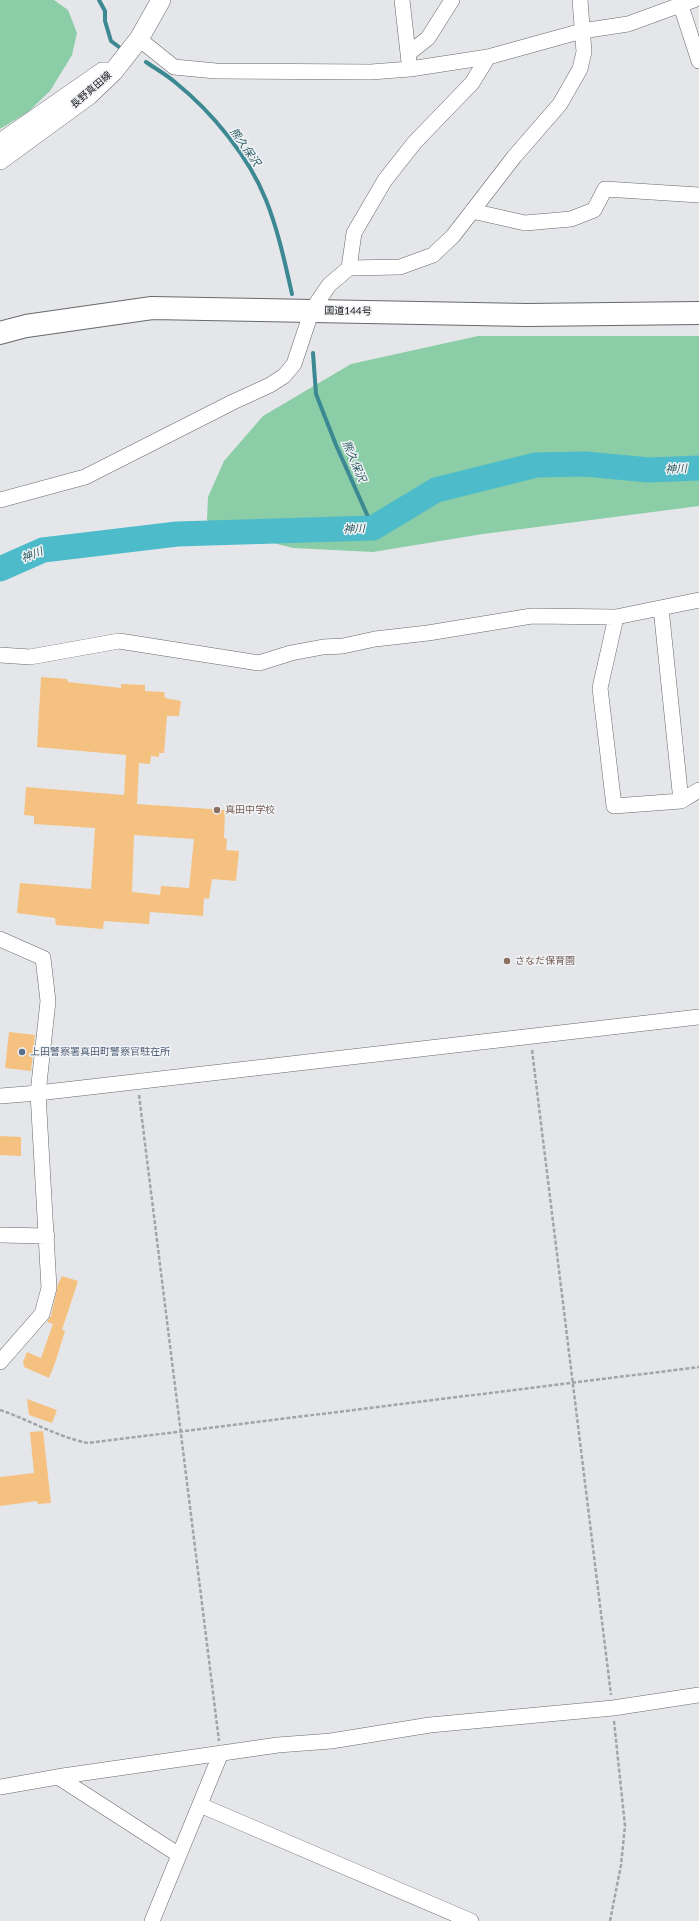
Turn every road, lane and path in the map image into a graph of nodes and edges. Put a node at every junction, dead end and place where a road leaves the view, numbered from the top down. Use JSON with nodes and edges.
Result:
{"nodes":[{"id":1,"x":161,"y":0,"type":"edge"},
{"id":2,"x":402,"y":0,"type":"edge"},
{"id":3,"x":452,"y":0,"type":"edge"},
{"id":4,"x":580,"y":0,"type":"edge"},
{"id":5,"x":685,"y":2,"type":"edge"},
{"id":6,"x":582,"y":31,"type":"junction"},
{"id":7,"x":139,"y":39,"type":"junction"},
{"id":8,"x":408,"y":54,"type":"junction"},
{"id":9,"x":488,"y":57,"type":"junction"},
{"id":10,"x":699,"y":61,"type":"edge"},
{"id":11,"x":410,"y":69,"type":"junction"},
{"id":12,"x":113,"y":72,"type":"junction"},
{"id":13,"x":0,"y":141,"type":"edge"},
{"id":14,"x":0,"y":160,"type":"edge"},
{"id":15,"x":699,"y":195,"type":"edge"},
{"id":16,"x":472,"y":211,"type":"junction"},
{"id":17,"x":349,"y":268,"type":"junction"},
{"id":18,"x":312,"y":310,"type":"junction"},
{"id":19,"x":699,"y":313,"type":"edge"},
{"id":20,"x":0,"y":333,"type":"edge"},
{"id":21,"x":0,"y":500,"type":"edge"},
{"id":22,"x":699,"y":600,"type":"edge"},
{"id":23,"x":661,"y":608,"type":"junction"},
{"id":24,"x":616,"y":617,"type":"junction"},
{"id":25,"x":0,"y":655,"type":"edge"},
{"id":26,"x":699,"y":790,"type":"edge"},
{"id":27,"x":681,"y":801,"type":"junction"},
{"id":28,"x":0,"y":939,"type":"edge"},
{"id":29,"x":699,"y":1017,"type":"edge"},
{"id":30,"x":531,"y":1036,"type":"junction"},
{"id":31,"x":137,"y":1082,"type":"junction"},
{"id":32,"x":38,"y":1093,"type":"junction"},
{"id":33,"x":0,"y":1096,"type":"edge"},
{"id":34,"x":0,"y":1235,"type":"edge"},
{"id":35,"x":47,"y":1236,"type":"junction"},
{"id":36,"x":0,"y":1362,"type":"edge"},
{"id":37,"x":699,"y":1367,"type":"edge"},
{"id":38,"x":573,"y":1382,"type":"junction"},
{"id":39,"x":0,"y":1410,"type":"edge"},
{"id":40,"x":180,"y":1432,"type":"junction"},
{"id":41,"x":699,"y":1695,"type":"edge"},
{"id":42,"x":612,"y":1708,"type":"junction"},
{"id":43,"x":221,"y":1753,"type":"junction"},
{"id":44,"x":58,"y":1777,"type":"junction"},
{"id":45,"x":0,"y":1787,"type":"edge"},
{"id":46,"x":200,"y":1805,"type":"junction"},
{"id":47,"x":179,"y":1855,"type":"junction"},
{"id":48,"x":152,"y":1921,"type":"edge"},
{"id":49,"x":471,"y":1921,"type":"edge"},
{"id":50,"x":610,"y":1921,"type":"edge"}],
"edges":[{"from":1,"to":7,"type":"main road","name":"長野真田線"},
{"from":2,"to":8,"type":"street"},
{"from":3,"to":8,"type":"street"},
{"from":4,"to":6,"type":"street"},
{"from":5,"to":6,"type":"street"},
{"from":5,"to":10,"type":"street"},
{"from":6,"to":9,"type":"street"},
{"from":6,"to":16,"type":"street"},
{"from":7,"to":11,"type":"street"},
{"from":7,"to":12,"type":"main road","name":"長野真田線"},
{"from":8,"to":11,"type":"street"},
{"from":9,"to":11,"type":"street"},
{"from":9,"to":17,"type":"street"},
{"from":12,"to":13,"type":"street"},
{"from":12,"to":14,"type":"main road","name":"長野真田線"},
{"from":15,"to":16,"type":"street"},
{"from":16,"to":17,"type":"street"},
{"from":17,"to":18,"type":"street"},
{"from":18,"to":19,"type":"highway","name":"国道144号"},
{"from":18,"to":20,"type":"highway","name":"国道144号"},
{"from":18,"to":21,"type":"street"},
{"from":22,"to":23,"type":"street"},
{"from":23,"to":24,"type":"street"},
{"from":23,"to":27,"type":"street"},
{"from":24,"to":25,"type":"street"},
{"from":24,"to":27,"type":"street"},
{"from":26,"to":27,"type":"street"},
{"from":28,"to":32,"type":"street"},
{"from":29,"to":30,"type":"street"},
{"from":30,"to":31,"type":"street"},
{"from":30,"to":38,"type":"path"},
{"from":31,"to":32,"type":"street"},
{"from":31,"to":40,"type":"path"},
{"from":32,"to":33,"type":"street"},
{"from":32,"to":35,"type":"street"},
{"from":34,"to":35,"type":"street"},
{"from":35,"to":36,"type":"street"},
{"from":37,"to":38,"type":"path"},
{"from":38,"to":40,"type":"path"},
{"from":38,"to":42,"type":"path"},
{"from":39,"to":40,"type":"path"},
{"from":40,"to":43,"type":"path"},
{"from":41,"to":42,"type":"street"},
{"from":42,"to":43,"type":"street"},
{"from":42,"to":50,"type":"path"},
{"from":43,"to":44,"type":"street"},
{"from":43,"to":46,"type":"street"},
{"from":44,"to":45,"type":"street"},
{"from":44,"to":47,"type":"street"},
{"from":46,"to":47,"type":"street"},
{"from":46,"to":49,"type":"street"},
{"from":47,"to":48,"type":"street"}]}
